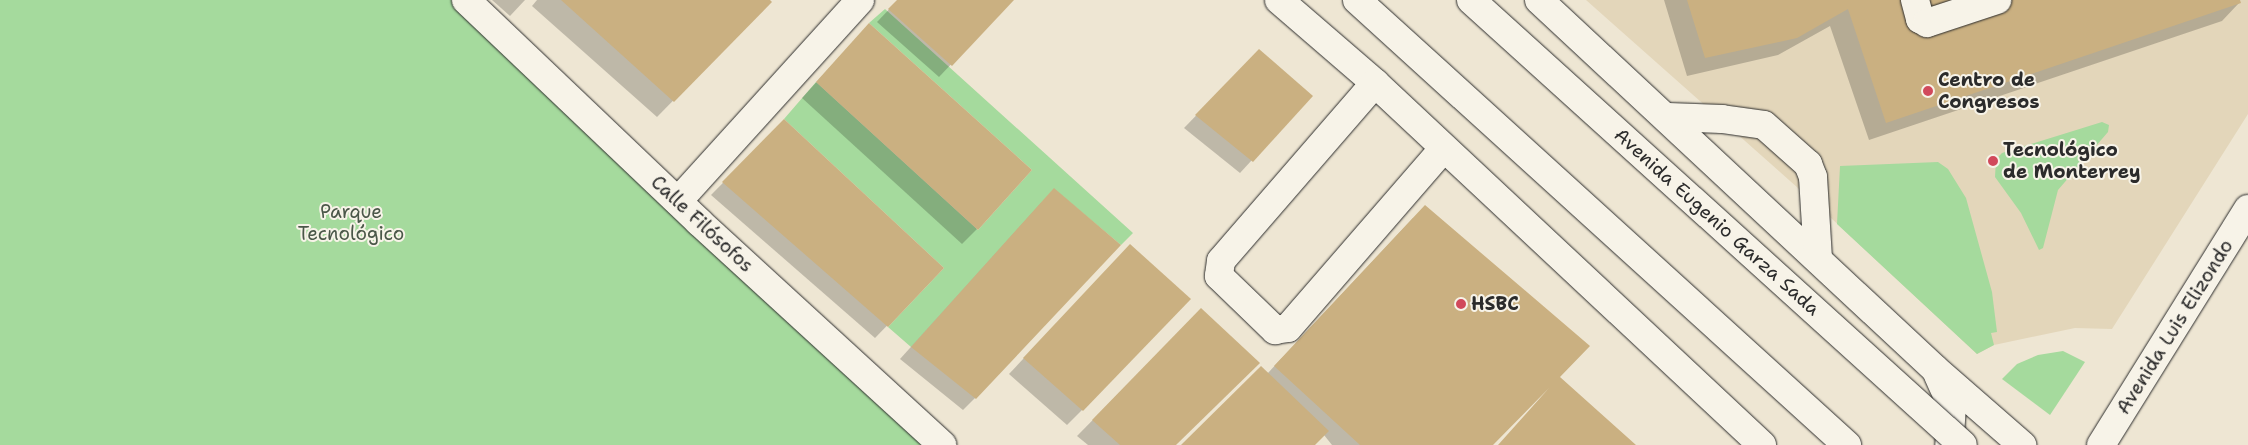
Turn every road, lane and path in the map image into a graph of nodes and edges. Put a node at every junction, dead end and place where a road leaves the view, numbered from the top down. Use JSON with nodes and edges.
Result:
{"nodes":[{"id":1,"x":466,"y":0,"type":"edge"},
{"id":2,"x":860,"y":0,"type":"edge"},
{"id":3,"x":1279,"y":0,"type":"edge"},
{"id":4,"x":1357,"y":0,"type":"edge"},
{"id":5,"x":1471,"y":0,"type":"edge"},
{"id":6,"x":1540,"y":0,"type":"edge"},
{"id":7,"x":1915,"y":0,"type":"edge"},
{"id":8,"x":1997,"y":0,"type":"edge"},
{"id":9,"x":1375,"y":83,"type":"junction"},
{"id":10,"x":1668,"y":117,"type":"junction"},
{"id":11,"x":1444,"y":148,"type":"junction"},
{"id":12,"x":678,"y":201,"type":"junction"},
{"id":13,"x":2248,"y":209,"type":"edge"},
{"id":14,"x":1818,"y":258,"type":"junction"},
{"id":15,"x":1935,"y":369,"type":"junction"},
{"id":16,"x":942,"y":445,"type":"edge"},
{"id":17,"x":1762,"y":445,"type":"edge"},
{"id":18,"x":1847,"y":445,"type":"edge"},
{"id":19,"x":1949,"y":445,"type":"edge"},
{"id":20,"x":1964,"y":445,"type":"edge"},
{"id":21,"x":2022,"y":445,"type":"edge"},
{"id":22,"x":2102,"y":445,"type":"edge"}],
"edges":[{"from":1,"to":12,"type":"main road","name":"Calle Filósofos"},
{"from":2,"to":12,"type":"main road"},
{"from":3,"to":9,"type":"main road"},
{"from":4,"to":18,"type":"main road"},
{"from":5,"to":20,"type":"main road","name":"Avenida Eugenio Garza Sada","bridge":true},
{"from":6,"to":10,"type":"main road"},
{"from":7,"to":8,"type":"main road"},
{"from":9,"to":11,"type":"main road"},
{"from":9,"to":11,"type":"main road"},
{"from":10,"to":14,"type":"main road"},
{"from":10,"to":14,"type":"main road"},
{"from":11,"to":17,"type":"main road"},
{"from":12,"to":16,"type":"main road","name":"Calle Filósofos"},
{"from":13,"to":22,"type":"main road","name":"Avenida Luis Elizondo"},
{"from":14,"to":15,"type":"main road"},
{"from":15,"to":19,"type":"main road"},
{"from":15,"to":21,"type":"main road"}]}
